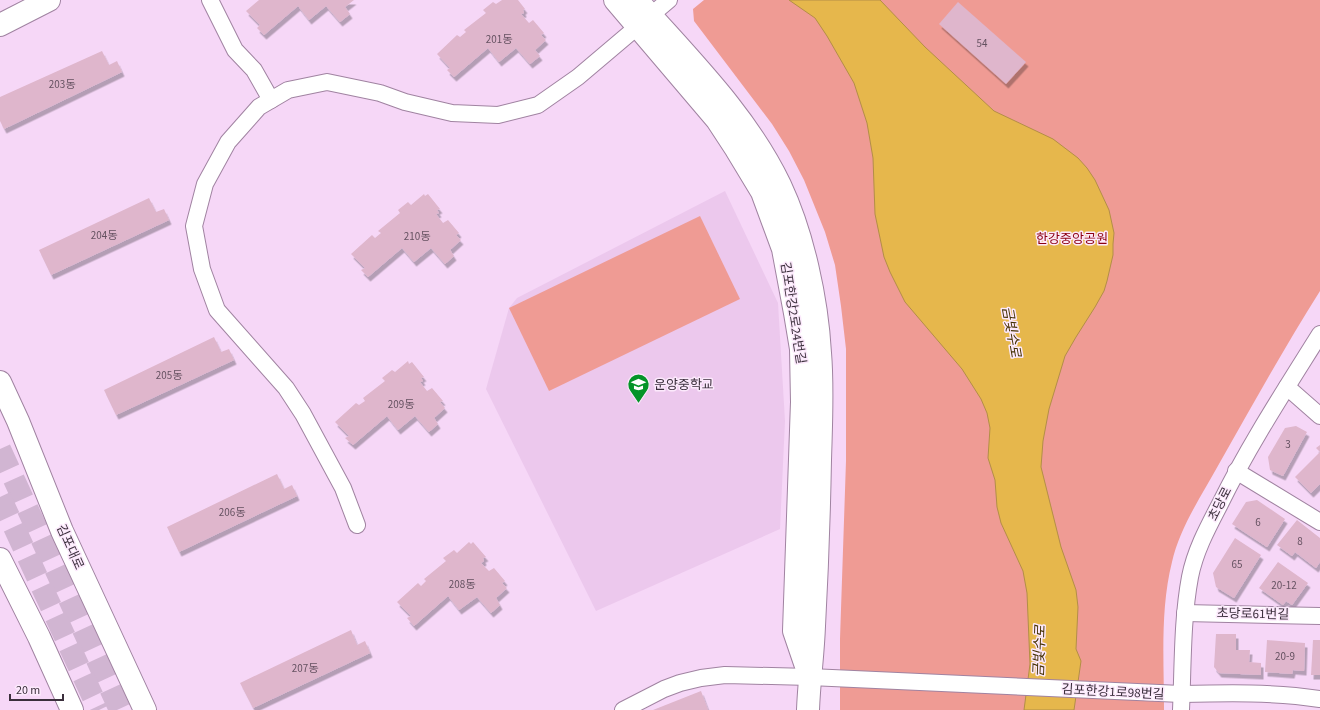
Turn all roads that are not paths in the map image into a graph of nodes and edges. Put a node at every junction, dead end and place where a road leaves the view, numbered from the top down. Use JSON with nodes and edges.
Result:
{"nodes":[{"id":1,"x":49,"y":0,"type":"edge"},
{"id":2,"x":210,"y":0,"type":"edge"},
{"id":3,"x":615,"y":0,"type":"edge"},
{"id":4,"x":637,"y":0,"type":"edge"},
{"id":5,"x":669,"y":0,"type":"edge"},
{"id":6,"x":645,"y":22,"type":"junction"},
{"id":7,"x":0,"y":25,"type":"edge"},
{"id":8,"x":271,"y":100,"type":"junction"},
{"id":9,"x":1320,"y":334,"type":"edge"},
{"id":10,"x":0,"y":382,"type":"edge"},
{"id":11,"x":1287,"y":387,"type":"junction"},
{"id":12,"x":1320,"y":416,"type":"edge"},
{"id":13,"x":1236,"y":471,"type":"junction"},
{"id":14,"x":1320,"y":522,"type":"edge"},
{"id":15,"x":357,"y":525,"type":"dead end"},
{"id":16,"x":0,"y":559,"type":"edge"},
{"id":17,"x":1185,"y":613,"type":"junction"},
{"id":18,"x":1320,"y":616,"type":"edge"},
{"id":19,"x":810,"y":677,"type":"junction"},
{"id":20,"x":1320,"y":700,"type":"edge"},
{"id":21,"x":1181,"y":702,"type":"edge"},
{"id":22,"x":72,"y":710,"type":"edge"},
{"id":23,"x":145,"y":710,"type":"edge"},
{"id":24,"x":623,"y":710,"type":"edge"},
{"id":25,"x":808,"y":710,"type":"edge"}],
"edges":[{"from":1,"to":7,"type":"street"},
{"from":2,"to":8,"type":"street"},
{"from":3,"to":6,"type":"street","name":"김포한강2로24번길"},
{"from":4,"to":6,"type":"street","name":"김포한강2로24번길"},
{"from":5,"to":6,"type":"street"},
{"from":6,"to":8,"type":"street"},
{"from":6,"to":19,"type":"street","name":"김포한강2로24번길"},
{"from":8,"to":15,"type":"street"},
{"from":9,"to":11,"type":"street","name":"초당로"},
{"from":10,"to":23,"type":"street","name":"김포대로"},
{"from":11,"to":12,"type":"street"},
{"from":11,"to":13,"type":"street","name":"초당로"},
{"from":13,"to":14,"type":"street"},
{"from":13,"to":17,"type":"street","name":"초당로"},
{"from":16,"to":22,"type":"street"},
{"from":17,"to":18,"type":"street","name":"초당로61번길"},
{"from":17,"to":21,"type":"street","name":"초당로"},
{"from":19,"to":21,"type":"street","name":"김포한강1로98번길"},
{"from":19,"to":24,"type":"street"},
{"from":19,"to":25,"type":"street","name":"김포한강2로24번길"},
{"from":20,"to":21,"type":"street","name":"김포한강1로98번길"}]}
